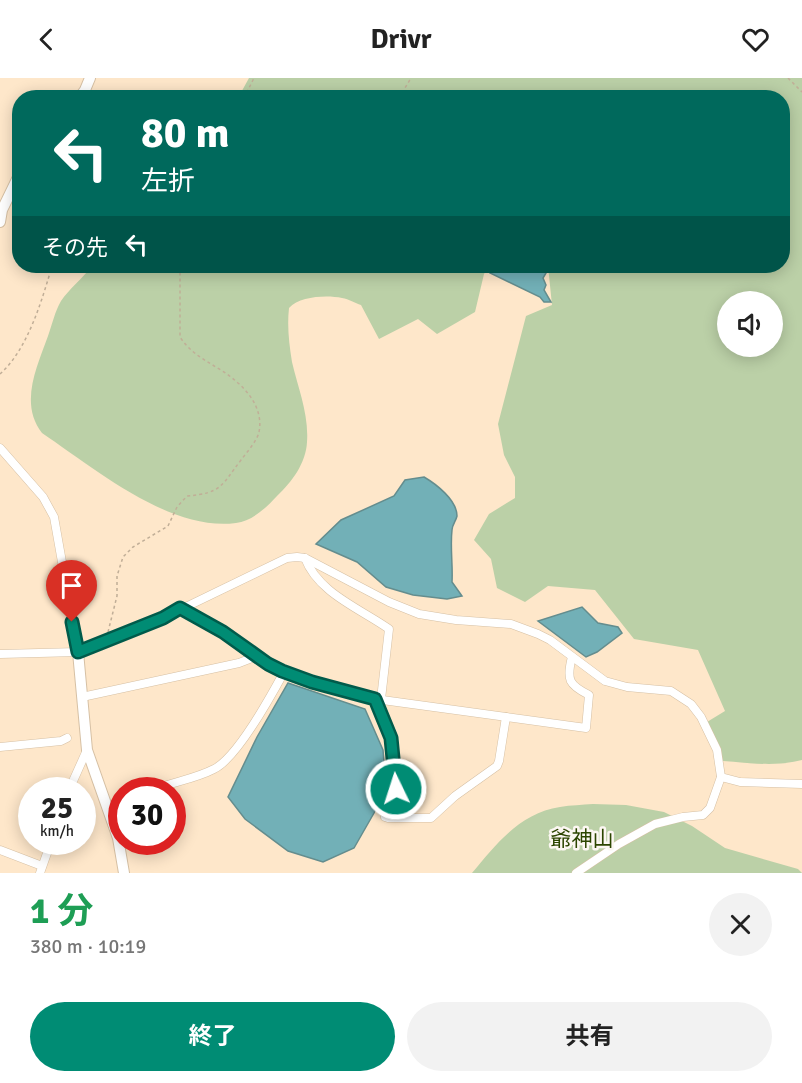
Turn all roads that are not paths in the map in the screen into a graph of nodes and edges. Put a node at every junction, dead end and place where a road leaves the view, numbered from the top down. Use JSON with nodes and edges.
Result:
{"nodes":[{"id":1,"x":12,"y":187,"type":"edge"},
{"id":2,"x":0,"y":222,"type":"edge"},
{"id":3,"x":0,"y":448,"type":"edge"},
{"id":4,"x":305,"y":558,"type":"junction"},
{"id":5,"x":180,"y":608,"type":"junction"},
{"id":6,"x":78,"y":652,"type":"junction"},
{"id":7,"x":0,"y":654,"type":"edge"},
{"id":8,"x":257,"y":656,"type":"junction"},
{"id":9,"x":572,"y":657,"type":"junction"},
{"id":10,"x":284,"y":672,"type":"junction"},
{"id":11,"x":82,"y":697,"type":"junction"},
{"id":12,"x":378,"y":699,"type":"junction"},
{"id":13,"x":506,"y":717,"type":"junction"},
{"id":14,"x":67,"y":738,"type":"dead end"},
{"id":15,"x":0,"y":747,"type":"edge"},
{"id":16,"x":87,"y":750,"type":"junction"},
{"id":17,"x":75,"y":777,"type":"edge"},
{"id":18,"x":721,"y":777,"type":"junction"},
{"id":19,"x":186,"y":779,"type":"edge"},
{"id":20,"x":802,"y":784,"type":"edge"},
{"id":21,"x":108,"y":808,"type":"edge"},
{"id":22,"x":0,"y":850,"type":"edge"},
{"id":23,"x":121,"y":855,"type":"edge"},
{"id":24,"x":41,"y":869,"type":"edge"},
{"id":25,"x":124,"y":873,"type":"edge"},
{"id":26,"x":576,"y":873,"type":"edge"}],
"edges":[{"from":1,"to":2,"type":"street"},
{"from":3,"to":6,"type":"street"},
{"from":4,"to":5,"type":"street"},
{"from":4,"to":9,"type":"street"},
{"from":4,"to":12,"type":"street"},
{"from":5,"to":6,"type":"street"},
{"from":5,"to":8,"type":"street"},
{"from":6,"to":7,"type":"street"},
{"from":6,"to":11,"type":"street"},
{"from":8,"to":10,"type":"street"},
{"from":8,"to":11,"type":"street"},
{"from":9,"to":13,"type":"street"},
{"from":9,"to":18,"type":"street"},
{"from":10,"to":12,"type":"street"},
{"from":10,"to":19,"type":"street"},
{"from":11,"to":16,"type":"street"},
{"from":12,"to":13,"type":"street"},
{"from":12,"to":13,"type":"street"},
{"from":14,"to":15,"type":"street"},
{"from":16,"to":17,"type":"street"},
{"from":16,"to":21,"type":"street"},
{"from":18,"to":20,"type":"street"},
{"from":18,"to":26,"type":"street"},
{"from":22,"to":24,"type":"street"},
{"from":23,"to":25,"type":"street"}]}
